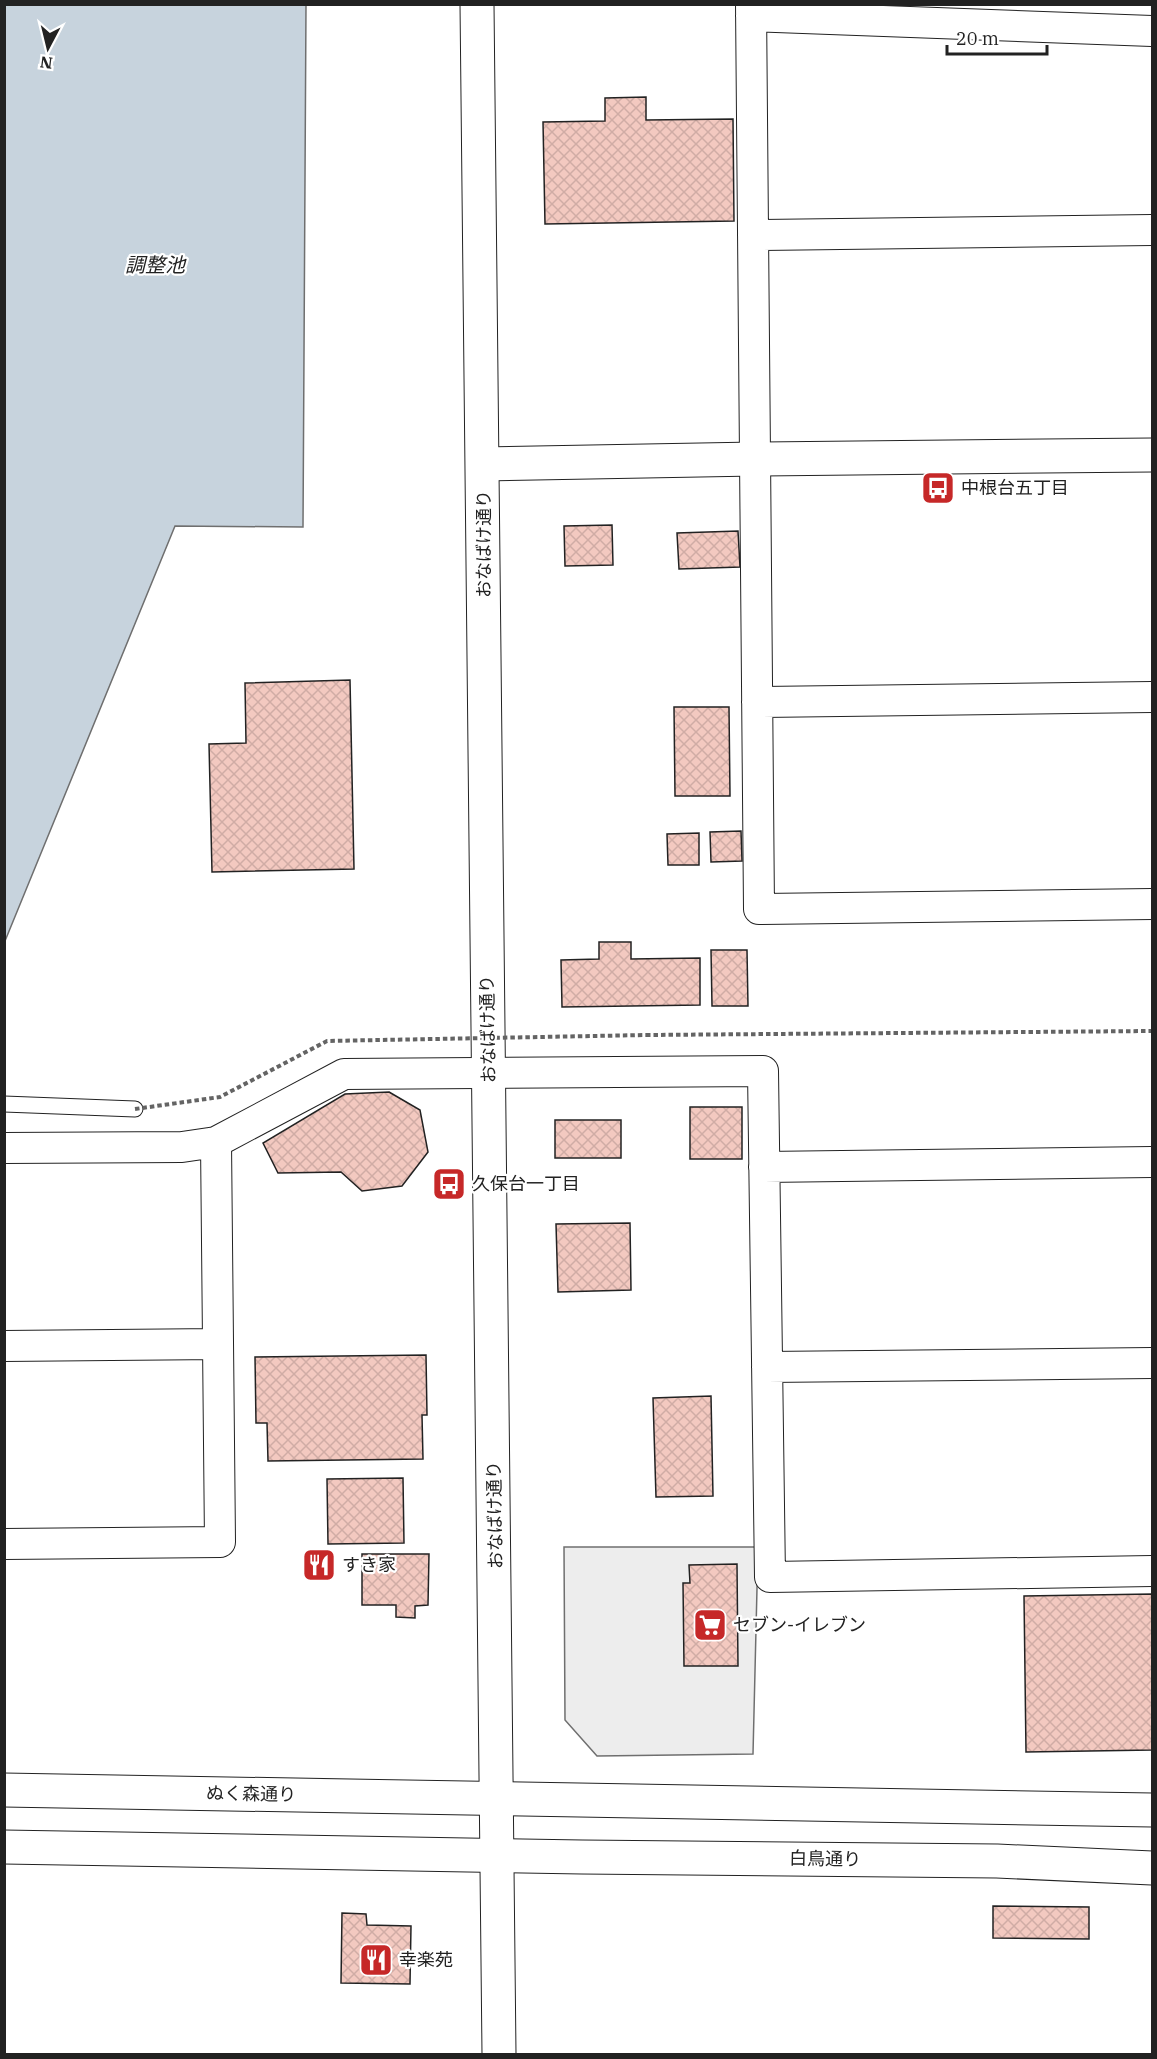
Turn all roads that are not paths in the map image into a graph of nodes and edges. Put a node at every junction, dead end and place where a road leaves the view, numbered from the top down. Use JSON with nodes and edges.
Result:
{"nodes":[{"id":1,"x":477,"y":4,"type":"edge"},
{"id":2,"x":751,"y":10,"type":"edge"},
{"id":3,"x":1152,"y":31,"type":"edge"},
{"id":4,"x":1152,"y":230,"type":"edge"},
{"id":5,"x":753,"y":235,"type":"junction"},
{"id":6,"x":1152,"y":455,"type":"edge"},
{"id":7,"x":755,"y":459,"type":"junction"},
{"id":8,"x":483,"y":464,"type":"junction"},
{"id":9,"x":1152,"y":697,"type":"edge"},
{"id":10,"x":757,"y":702,"type":"junction"},
{"id":11,"x":1152,"y":904,"type":"edge"},
{"id":12,"x":489,"y":1073,"type":"junction"},
{"id":13,"x":4,"y":1104,"type":"edge"},
{"id":14,"x":135,"y":1109,"type":"road end"},
{"id":15,"x":216,"y":1142,"type":"junction"},
{"id":16,"x":4,"y":1148,"type":"edge"},
{"id":17,"x":1152,"y":1162,"type":"edge"},
{"id":18,"x":764,"y":1167,"type":"junction"},
{"id":19,"x":218,"y":1344,"type":"junction"},
{"id":20,"x":4,"y":1346,"type":"edge"},
{"id":21,"x":1152,"y":1363,"type":"edge"},
{"id":22,"x":767,"y":1367,"type":"junction"},
{"id":23,"x":4,"y":1545,"type":"edge"},
{"id":24,"x":1152,"y":1571,"type":"edge"},
{"id":25,"x":4,"y":1790,"type":"edge"},
{"id":26,"x":497,"y":1798,"type":"junction"},
{"id":27,"x":1152,"y":1810,"type":"edge"},
{"id":28,"x":4,"y":1847,"type":"edge"},
{"id":29,"x":497,"y":1856,"type":"junction"},
{"id":30,"x":1152,"y":1868,"type":"edge"},
{"id":31,"x":499,"y":2055,"type":"edge"}],
"edges":[{"from":1,"to":8,"type":"main road","name":"おなばけ通り"},
{"from":2,"to":3,"type":"street"},
{"from":2,"to":5,"type":"street"},
{"from":4,"to":5,"type":"street"},
{"from":5,"to":7,"type":"street"},
{"from":6,"to":7,"type":"main road"},
{"from":7,"to":8,"type":"main road"},
{"from":7,"to":10,"type":"street"},
{"from":8,"to":12,"type":"main road","name":"おなばけ通り"},
{"from":9,"to":10,"type":"street"},
{"from":10,"to":11,"type":"street"},
{"from":12,"to":15,"type":"street"},
{"from":12,"to":18,"type":"street"},
{"from":12,"to":26,"type":"main road","name":"おなばけ通り"},
{"from":13,"to":14,"type":"lane"},
{"from":15,"to":16,"type":"street"},
{"from":15,"to":19,"type":"street"},
{"from":17,"to":18,"type":"street"},
{"from":18,"to":22,"type":"street"},
{"from":19,"to":20,"type":"street"},
{"from":19,"to":23,"type":"street"},
{"from":21,"to":22,"type":"street"},
{"from":22,"to":24,"type":"street"},
{"from":25,"to":26,"type":"main road","name":"ぬく森通り"},
{"from":26,"to":27,"type":"main road"},
{"from":26,"to":29,"type":"main road","name":"おなばけ通り"},
{"from":28,"to":29,"type":"main road"},
{"from":29,"to":30,"type":"main road","name":"白鳥通り"},
{"from":29,"to":31,"type":"main road","name":"おなばけ通り"}]}
